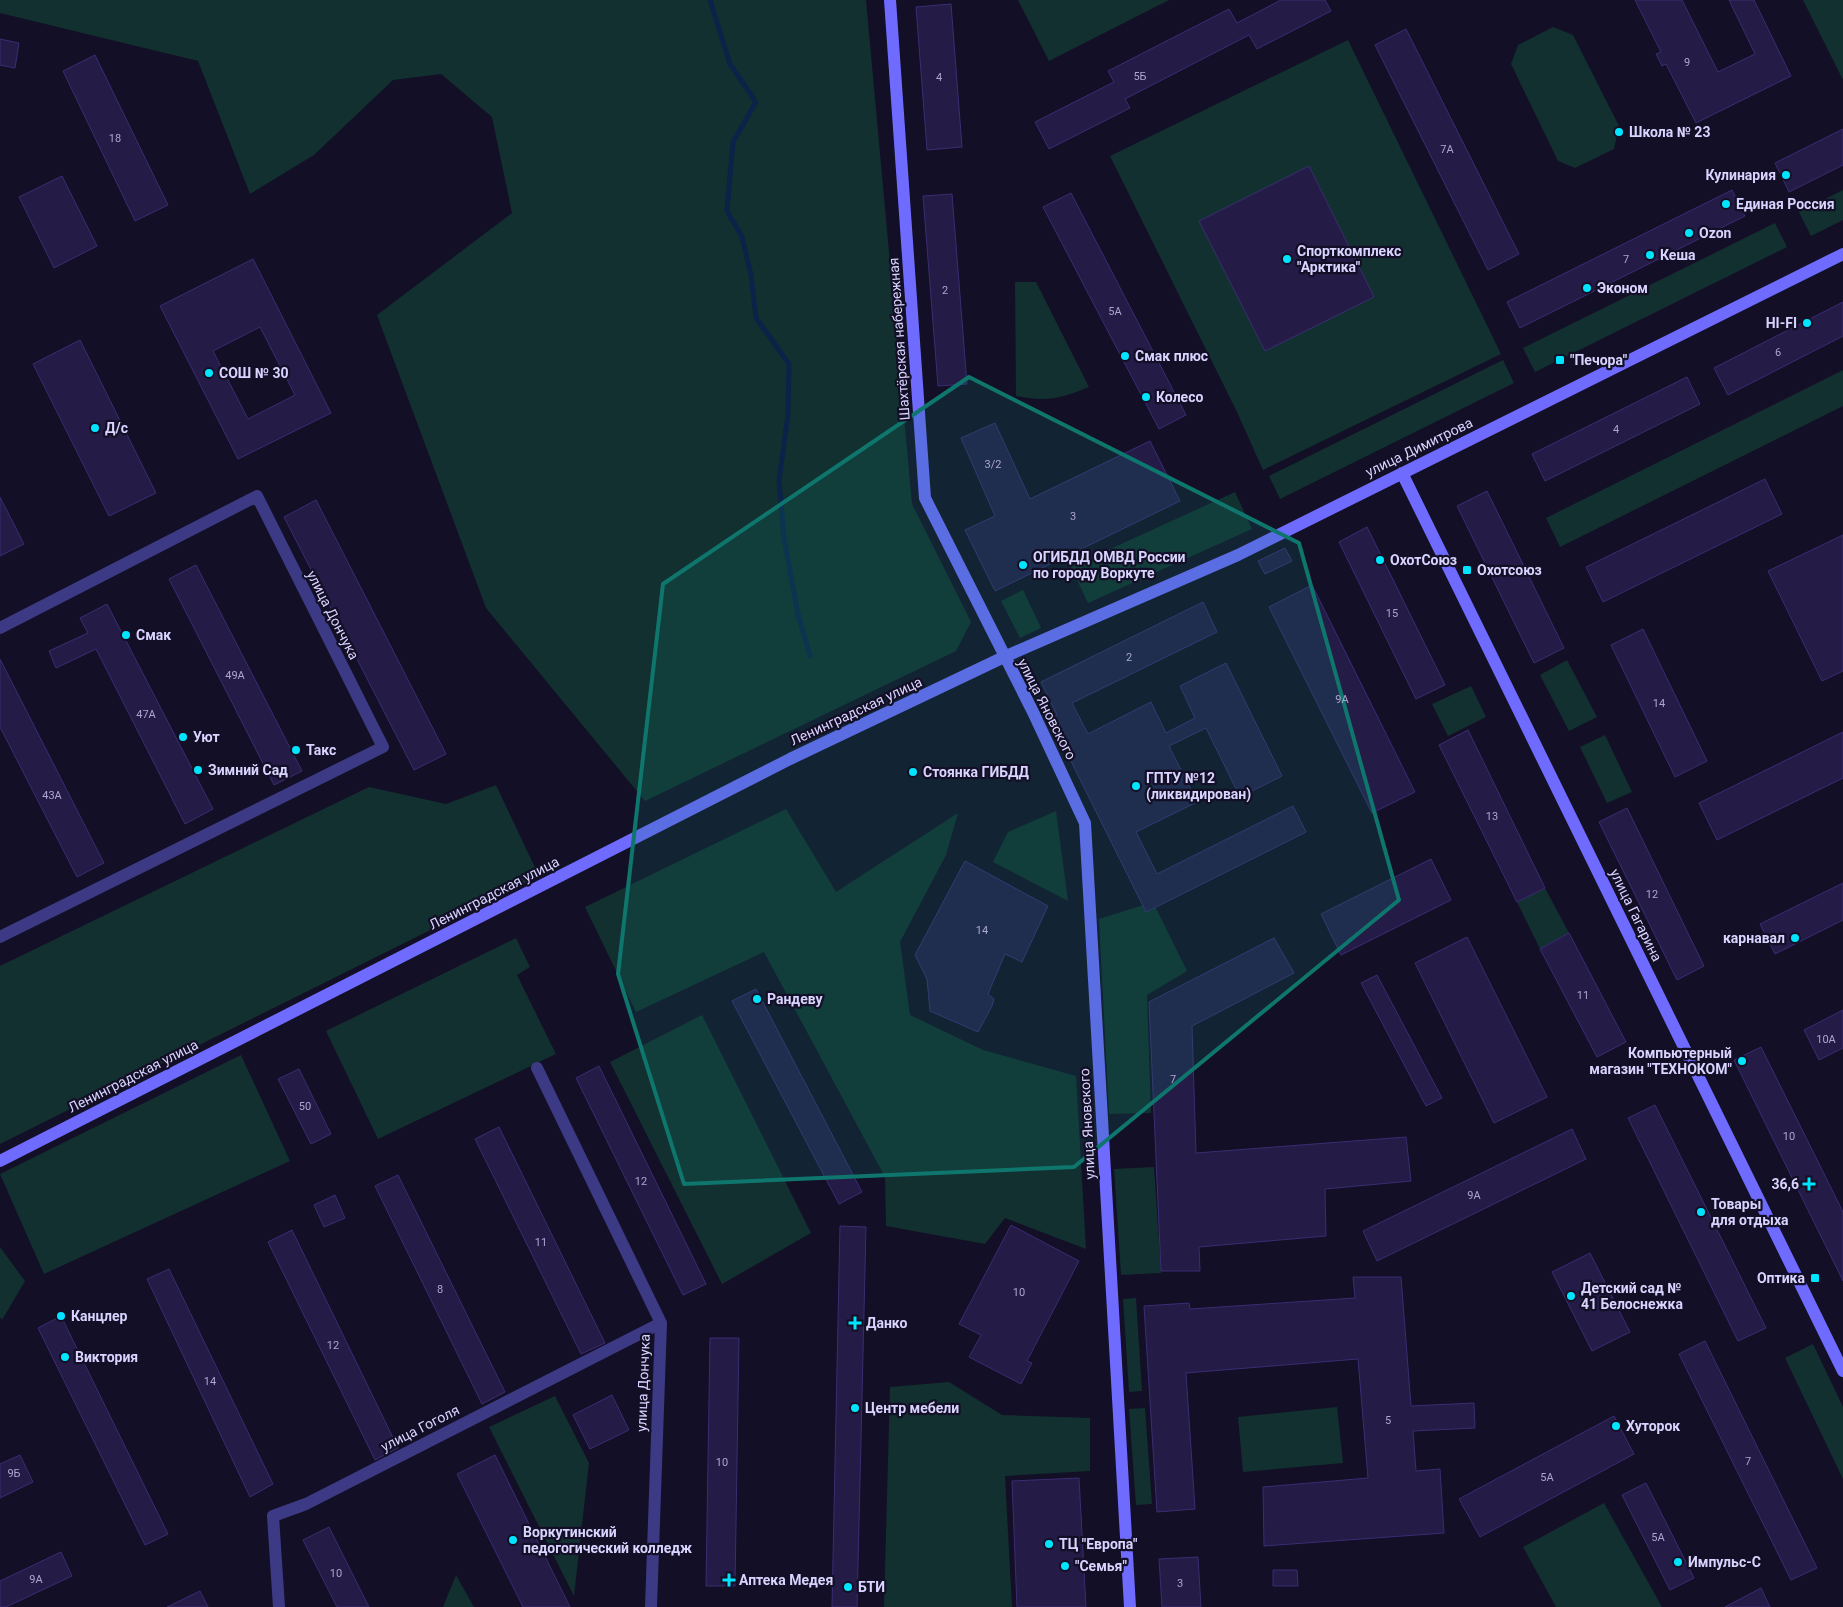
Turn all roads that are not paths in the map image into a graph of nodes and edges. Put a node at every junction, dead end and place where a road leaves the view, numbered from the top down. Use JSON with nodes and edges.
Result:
{"nodes":[{"id":1,"x":890,"y":0,"type":"edge"},
{"id":2,"x":1843,"y":254,"type":"edge"},
{"id":3,"x":1402,"y":472,"type":"junction"},
{"id":4,"x":0,"y":628,"type":"edge"},
{"id":5,"x":1004,"y":658,"type":"junction"},
{"id":6,"x":0,"y":936,"type":"edge"},
{"id":7,"x":537,"y":1068,"type":"dead end"},
{"id":8,"x":0,"y":1161,"type":"edge"},
{"id":9,"x":661,"y":1323,"type":"junction"},
{"id":10,"x":1843,"y":1371,"type":"edge"},
{"id":11,"x":279,"y":1607,"type":"edge"},
{"id":12,"x":651,"y":1607,"type":"edge"},
{"id":13,"x":1130,"y":1607,"type":"edge"}],
"edges":[{"from":1,"to":5,"type":"street","name":"Шахтёрская набережная"},
{"from":2,"to":3,"type":"street","name":"улица Димитрова"},
{"from":3,"to":5,"type":"street","name":"улица Димитрова"},
{"from":3,"to":10,"type":"street","name":"улица Гагарина"},
{"from":4,"to":6,"type":"street","name":"улица Дончука"},
{"from":5,"to":8,"type":"street","name":"Ленинградская улица"},
{"from":5,"to":13,"type":"street","name":"улица Яновского"},
{"from":7,"to":9,"type":"street","name":"улица Дончука"},
{"from":9,"to":11,"type":"street","name":"улица Гоголя"},
{"from":9,"to":12,"type":"street","name":"улица Дончука"}]}
